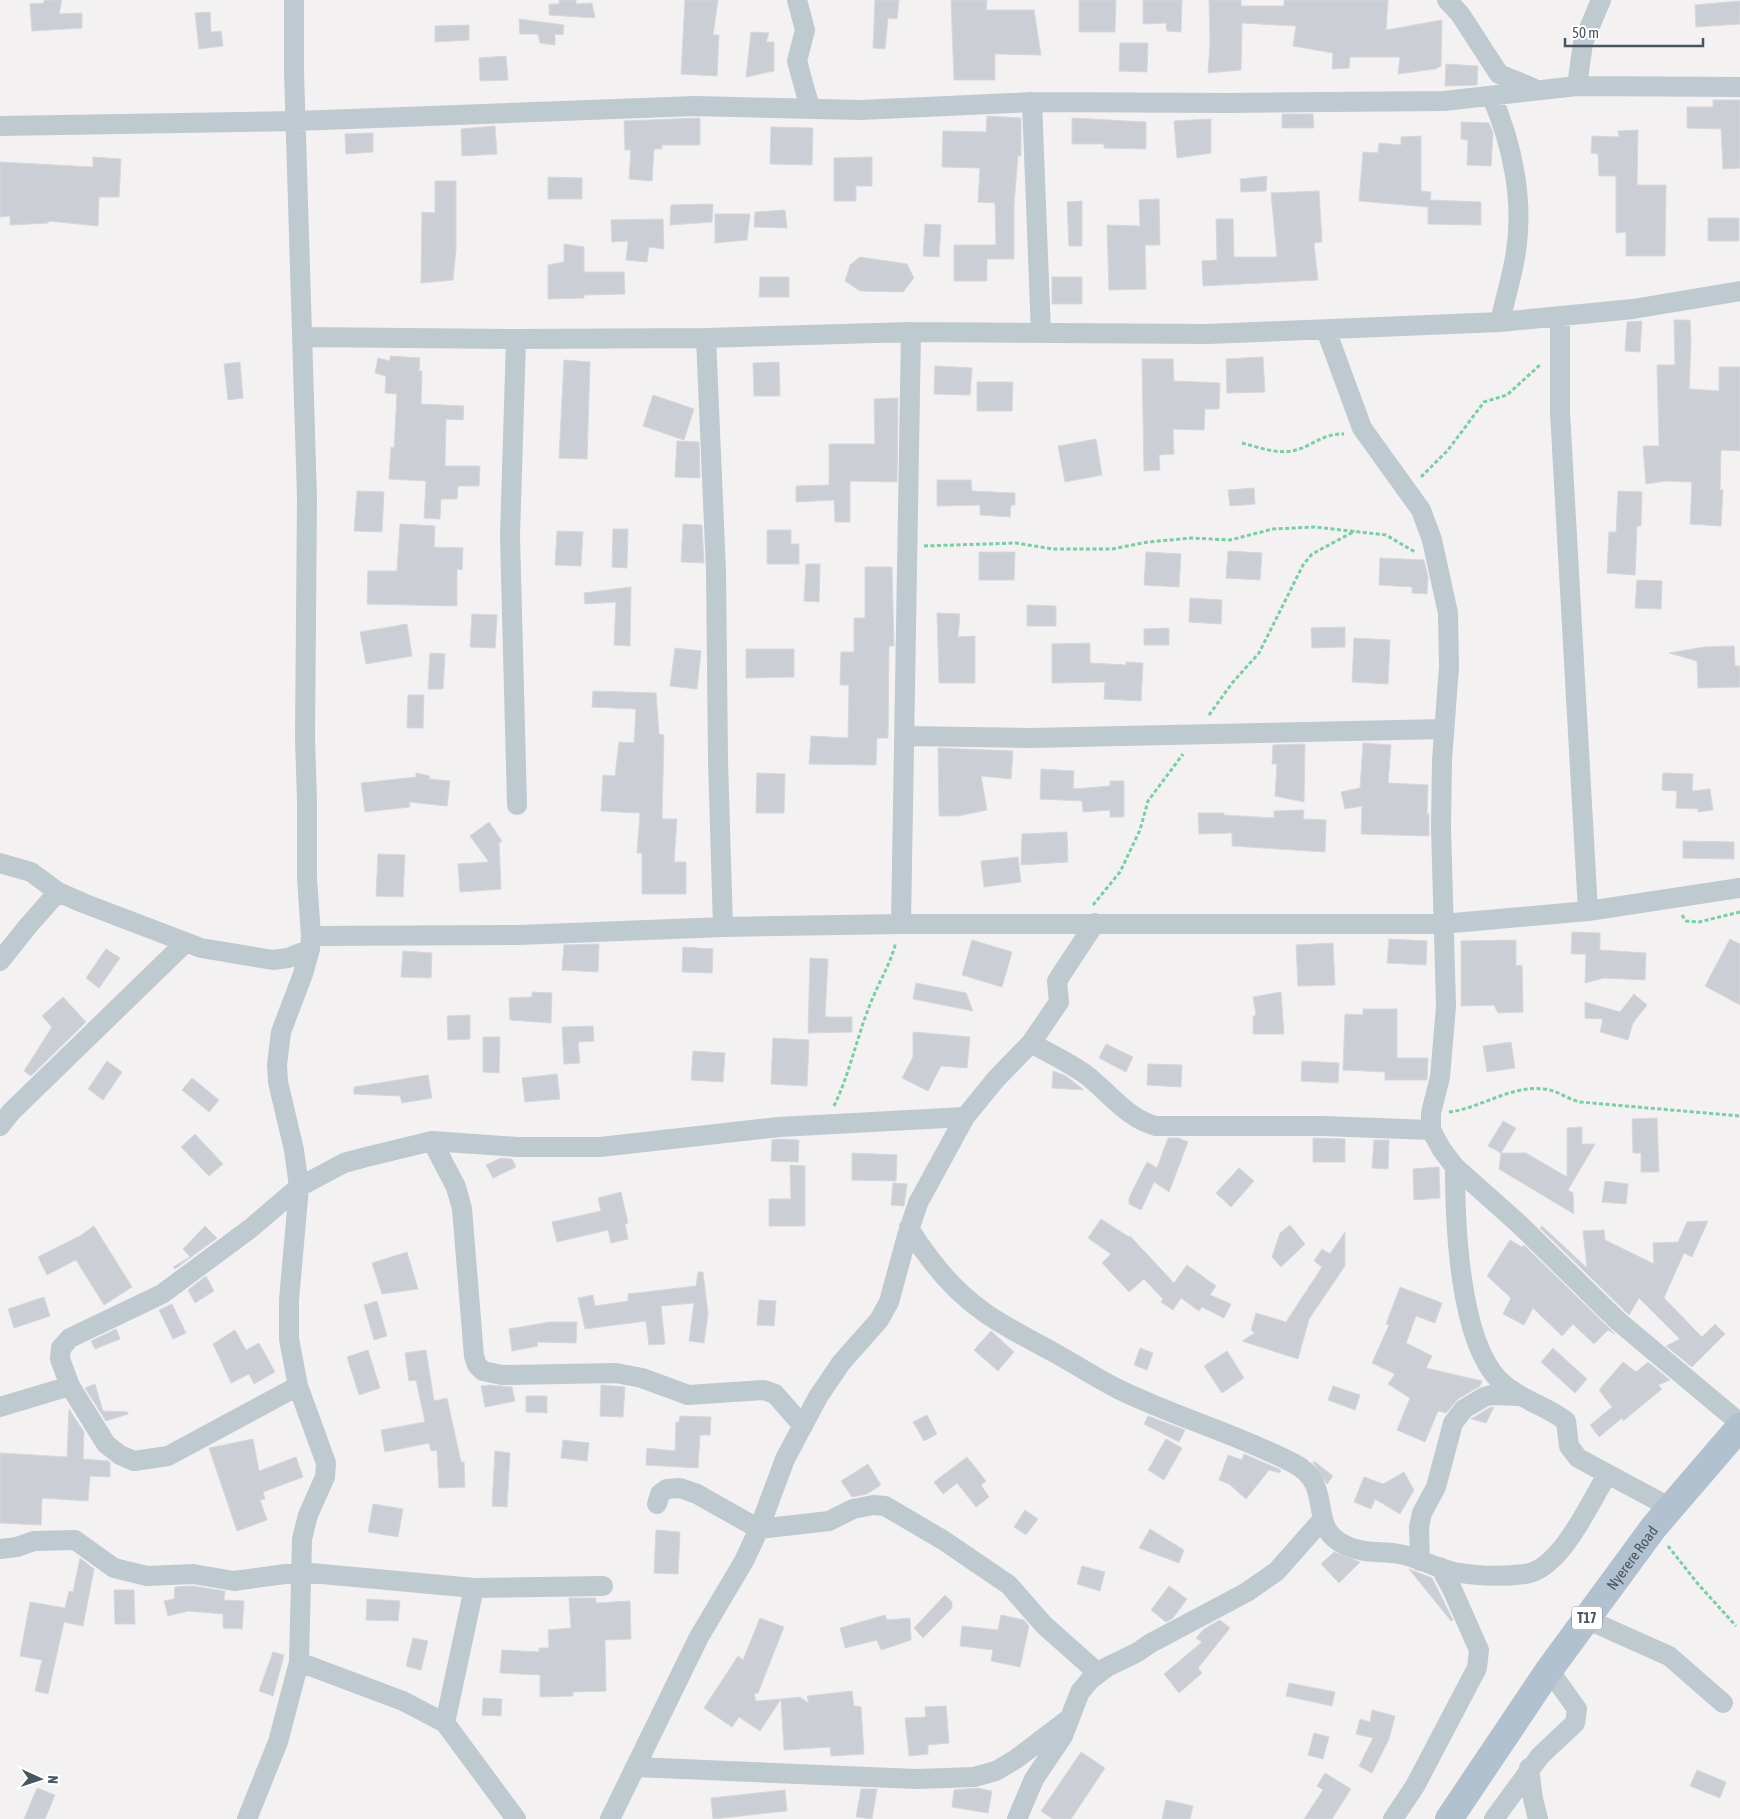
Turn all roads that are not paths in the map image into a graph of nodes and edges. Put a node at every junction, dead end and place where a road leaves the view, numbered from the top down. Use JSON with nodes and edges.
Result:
{"nodes":[{"id":1,"x":294,"y":0,"type":"edge"},
{"id":2,"x":797,"y":0,"type":"edge"},
{"id":3,"x":1447,"y":0,"type":"edge"},
{"id":4,"x":1601,"y":0,"type":"edge"},
{"id":5,"x":1577,"y":86,"type":"junction"},
{"id":6,"x":1740,"y":87,"type":"edge"},
{"id":7,"x":1536,"y":89,"type":"junction"},
{"id":8,"x":1492,"y":97,"type":"junction"},
{"id":9,"x":1032,"y":102,"type":"junction"},
{"id":10,"x":810,"y":108,"type":"junction"},
{"id":11,"x":296,"y":121,"type":"junction"},
{"id":12,"x":0,"y":126,"type":"edge"},
{"id":13,"x":1740,"y":291,"type":"edge"},
{"id":14,"x":1560,"y":316,"type":"junction"},
{"id":15,"x":1500,"y":322,"type":"junction"},
{"id":16,"x":1326,"y":330,"type":"junction"},
{"id":17,"x":911,"y":332,"type":"junction"},
{"id":18,"x":1041,"y":333,"type":"junction"},
{"id":19,"x":303,"y":337,"type":"junction"},
{"id":20,"x":706,"y":338,"type":"junction"},
{"id":21,"x":516,"y":339,"type":"junction"},
{"id":22,"x":1444,"y":729,"type":"junction"},
{"id":23,"x":904,"y":736,"type":"junction"},
{"id":24,"x":517,"y":805,"type":"dead end"},
{"id":25,"x":0,"y":863,"type":"edge"},
{"id":26,"x":1740,"y":888,"type":"edge"},
{"id":27,"x":58,"y":892,"type":"junction"},
{"id":28,"x":1588,"y":911,"type":"junction"},
{"id":29,"x":1085,"y":923,"type":"junction"},
{"id":30,"x":901,"y":924,"type":"junction"},
{"id":31,"x":1442,"y":924,"type":"junction"},
{"id":32,"x":724,"y":927,"type":"junction"},
{"id":33,"x":310,"y":942,"type":"junction"},
{"id":34,"x":185,"y":943,"type":"junction"},
{"id":35,"x":0,"y":961,"type":"edge"},
{"id":36,"x":1031,"y":1042,"type":"junction"},
{"id":37,"x":966,"y":1117,"type":"junction"},
{"id":38,"x":1431,"y":1121,"type":"junction"},
{"id":39,"x":0,"y":1126,"type":"edge"},
{"id":40,"x":432,"y":1141,"type":"junction"},
{"id":41,"x":1455,"y":1168,"type":"junction"},
{"id":42,"x":299,"y":1187,"type":"junction"},
{"id":43,"x":909,"y":1227,"type":"junction"},
{"id":44,"x":70,"y":1386,"type":"junction"},
{"id":45,"x":298,"y":1386,"type":"junction"},
{"id":46,"x":1519,"y":1396,"type":"junction"},
{"id":47,"x":0,"y":1407,"type":"edge"},
{"id":48,"x":1740,"y":1425,"type":"edge"},
{"id":49,"x":803,"y":1426,"type":"junction"},
{"id":50,"x":1606,"y":1475,"type":"junction"},
{"id":51,"x":657,"y":1504,"type":"dead end"},
{"id":52,"x":1663,"y":1518,"type":"junction"},
{"id":53,"x":1322,"y":1520,"type":"junction"},
{"id":54,"x":759,"y":1529,"type":"junction"},
{"id":55,"x":0,"y":1549,"type":"edge"},
{"id":56,"x":1420,"y":1561,"type":"junction"},
{"id":57,"x":1440,"y":1567,"type":"junction"},
{"id":58,"x":300,"y":1572,"type":"junction"},
{"id":59,"x":603,"y":1586,"type":"dead end"},
{"id":60,"x":474,"y":1588,"type":"junction"},
{"id":61,"x":1586,"y":1619,"type":"junction"},
{"id":62,"x":299,"y":1662,"type":"junction"},
{"id":63,"x":1549,"y":1670,"type":"junction"},
{"id":64,"x":1098,"y":1673,"type":"junction"},
{"id":65,"x":1724,"y":1703,"type":"dead end"},
{"id":66,"x":1070,"y":1718,"type":"junction"},
{"id":67,"x":445,"y":1723,"type":"junction"},
{"id":68,"x":635,"y":1767,"type":"junction"},
{"id":69,"x":1529,"y":1768,"type":"junction"},
{"id":70,"x":247,"y":1819,"type":"edge"},
{"id":71,"x":516,"y":1819,"type":"edge"},
{"id":72,"x":610,"y":1819,"type":"edge"},
{"id":73,"x":1017,"y":1819,"type":"edge"},
{"id":74,"x":1393,"y":1819,"type":"edge"},
{"id":75,"x":1448,"y":1819,"type":"edge"},
{"id":76,"x":1494,"y":1819,"type":"edge"},
{"id":77,"x":1538,"y":1819,"type":"edge"}],
"edges":[{"from":1,"to":11,"type":"street"},
{"from":2,"to":10,"type":"street"},
{"from":3,"to":7,"type":"street"},
{"from":4,"to":5,"type":"street"},
{"from":5,"to":6,"type":"street"},
{"from":5,"to":7,"type":"street"},
{"from":7,"to":8,"type":"street"},
{"from":8,"to":9,"type":"street"},
{"from":8,"to":15,"type":"street"},
{"from":9,"to":10,"type":"street"},
{"from":9,"to":18,"type":"street"},
{"from":10,"to":11,"type":"street"},
{"from":11,"to":12,"type":"street"},
{"from":11,"to":19,"type":"street"},
{"from":13,"to":14,"type":"street"},
{"from":14,"to":15,"type":"street"},
{"from":14,"to":28,"type":"street"},
{"from":15,"to":16,"type":"street"},
{"from":16,"to":18,"type":"street"},
{"from":16,"to":22,"type":"street"},
{"from":17,"to":18,"type":"street"},
{"from":17,"to":20,"type":"street"},
{"from":17,"to":23,"type":"street"},
{"from":19,"to":21,"type":"street"},
{"from":19,"to":33,"type":"street"},
{"from":20,"to":21,"type":"street"},
{"from":20,"to":32,"type":"street"},
{"from":21,"to":24,"type":"street"},
{"from":22,"to":23,"type":"street"},
{"from":22,"to":31,"type":"street"},
{"from":23,"to":30,"type":"street"},
{"from":25,"to":27,"type":"street"},
{"from":26,"to":28,"type":"street"},
{"from":27,"to":34,"type":"street"},
{"from":27,"to":35,"type":"street"},
{"from":28,"to":31,"type":"street"},
{"from":29,"to":30,"type":"street"},
{"from":29,"to":31,"type":"street"},
{"from":29,"to":36,"type":"street"},
{"from":30,"to":32,"type":"street"},
{"from":31,"to":38,"type":"street"},
{"from":32,"to":33,"type":"street"},
{"from":33,"to":34,"type":"street"},
{"from":33,"to":42,"type":"street"},
{"from":34,"to":39,"type":"street"},
{"from":36,"to":37,"type":"street"},
{"from":36,"to":38,"type":"street"},
{"from":37,"to":40,"type":"street"},
{"from":37,"to":43,"type":"street"},
{"from":38,"to":41,"type":"street"},
{"from":40,"to":42,"type":"street"},
{"from":40,"to":49,"type":"street"},
{"from":41,"to":46,"type":"street"},
{"from":41,"to":48,"type":"street"},
{"from":42,"to":44,"type":"street"},
{"from":42,"to":45,"type":"street"},
{"from":43,"to":49,"type":"street"},
{"from":43,"to":53,"type":"street"},
{"from":44,"to":45,"type":"street"},
{"from":44,"to":47,"type":"street"},
{"from":45,"to":58,"type":"street"},
{"from":46,"to":50,"type":"street"},
{"from":46,"to":56,"type":"street"},
{"from":48,"to":52,"type":"main road","name":"Nyerere Road","number":"T17"},
{"from":49,"to":54,"type":"street"},
{"from":50,"to":52,"type":"street"},
{"from":50,"to":57,"type":"street"},
{"from":51,"to":54,"type":"street"},
{"from":52,"to":61,"type":"main road","name":"Nyerere Road","number":"T17"},
{"from":53,"to":56,"type":"street"},
{"from":53,"to":64,"type":"street"},
{"from":54,"to":64,"type":"street"},
{"from":54,"to":68,"type":"street"},
{"from":55,"to":58,"type":"street"},
{"from":56,"to":57,"type":"street"},
{"from":57,"to":74,"type":"street"},
{"from":58,"to":60,"type":"street"},
{"from":58,"to":62,"type":"street"},
{"from":59,"to":60,"type":"street"},
{"from":60,"to":67,"type":"street"},
{"from":61,"to":63,"type":"main road","name":"Nyerere Road","number":"T17"},
{"from":61,"to":65,"type":"street"},
{"from":62,"to":67,"type":"street"},
{"from":62,"to":70,"type":"street"},
{"from":63,"to":69,"type":"street"},
{"from":63,"to":75,"type":"main road","name":"Nyerere Road","number":"T17"},
{"from":64,"to":66,"type":"street"},
{"from":66,"to":68,"type":"street"},
{"from":66,"to":73,"type":"street"},
{"from":67,"to":71,"type":"street"},
{"from":68,"to":72,"type":"street"},
{"from":69,"to":76,"type":"street"},
{"from":69,"to":77,"type":"street"}]}
